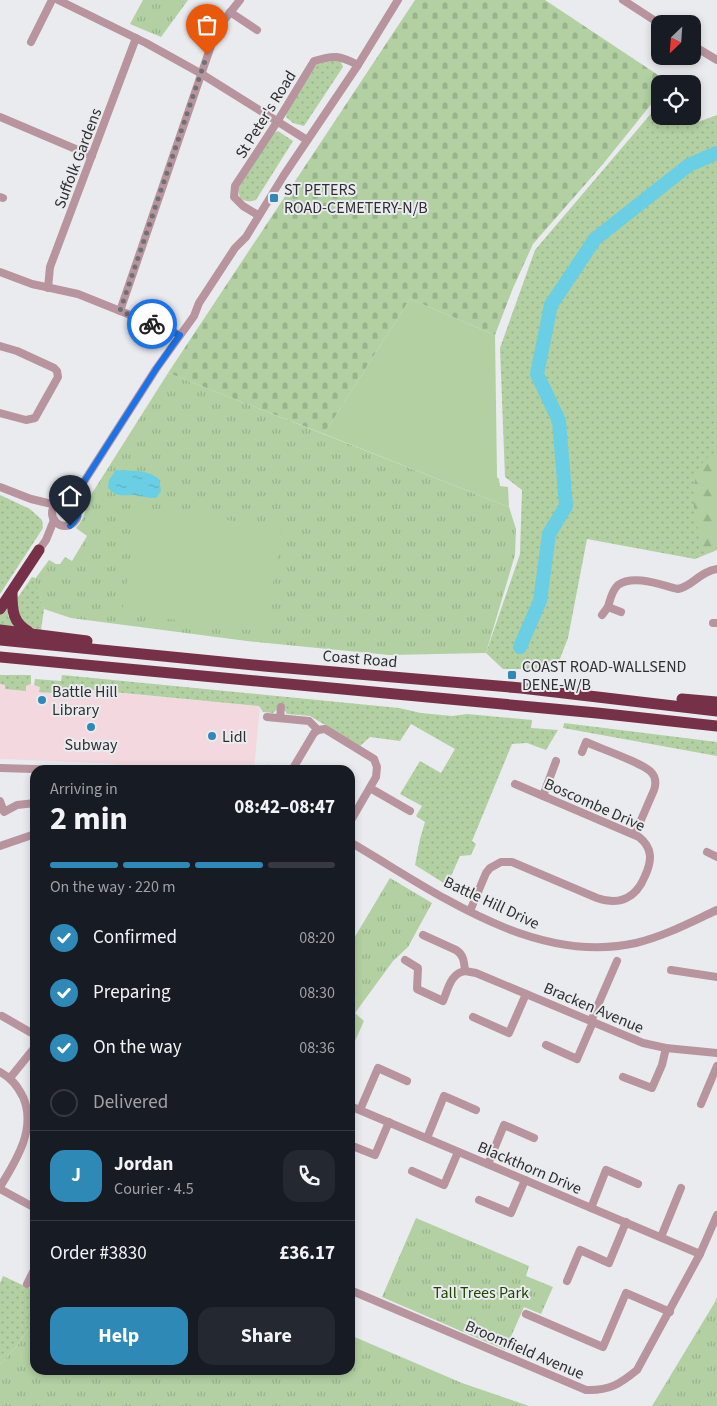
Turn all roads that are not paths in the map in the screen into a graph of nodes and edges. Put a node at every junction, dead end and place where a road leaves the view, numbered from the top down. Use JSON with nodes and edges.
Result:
{"nodes":[{"id":1,"x":52,"y":0,"type":"edge"},
{"id":2,"x":58,"y":0,"type":"edge"},
{"id":3,"x":240,"y":0,"type":"edge"},
{"id":4,"x":398,"y":0,"type":"edge"},
{"id":5,"x":623,"y":0,"type":"edge"},
{"id":6,"x":230,"y":12,"type":"junction"},
{"id":7,"x":651,"y":18,"type":"edge"},
{"id":8,"x":257,"y":30,"type":"dead end"},
{"id":9,"x":136,"y":38,"type":"junction"},
{"id":10,"x":31,"y":42,"type":"dead end"},
{"id":11,"x":701,"y":50,"type":"edge"},
{"id":12,"x":717,"y":60,"type":"edge"},
{"id":13,"x":358,"y":65,"type":"junction"},
{"id":14,"x":200,"y":73,"type":"junction"},
{"id":15,"x":0,"y":117,"type":"edge"},
{"id":16,"x":278,"y":122,"type":"junction"},
{"id":17,"x":307,"y":140,"type":"junction"},
{"id":18,"x":92,"y":156,"type":"junction"},
{"id":19,"x":258,"y":215,"type":"junction"},
{"id":20,"x":0,"y":272,"type":"edge"},
{"id":21,"x":48,"y":288,"type":"junction"},
{"id":22,"x":120,"y":311,"type":"junction"},
{"id":23,"x":180,"y":335,"type":"junction"},
{"id":24,"x":0,"y":346,"type":"edge"},
{"id":25,"x":0,"y":413,"type":"edge"},
{"id":26,"x":85,"y":480,"type":"junction"},
{"id":27,"x":0,"y":487,"type":"edge"},
{"id":28,"x":31,"y":499,"type":"junction"},
{"id":29,"x":67,"y":501,"type":"junction"},
{"id":30,"x":56,"y":505,"type":"junction"},
{"id":31,"x":75,"y":505,"type":"junction"},
{"id":32,"x":56,"y":520,"type":"junction"},
{"id":33,"x":42,"y":545,"type":"joint"},
{"id":34,"x":717,"y":569,"type":"edge"},
{"id":35,"x":12,"y":593,"type":"junction"},
{"id":36,"x":608,"y":607,"type":"junction"},
{"id":37,"x":0,"y":609,"type":"edge"},
{"id":38,"x":621,"y":612,"type":"dead end"},
{"id":39,"x":602,"y":615,"type":"dead end"},
{"id":40,"x":0,"y":630,"type":"edge"},
{"id":41,"x":30,"y":633,"type":"junction"},
{"id":42,"x":0,"y":640,"type":"edge"},
{"id":43,"x":0,"y":657,"type":"edge"},
{"id":44,"x":264,"y":666,"type":"junction"},
{"id":45,"x":521,"y":688,"type":"junction"},
{"id":46,"x":717,"y":702,"type":"edge"},
{"id":47,"x":281,"y":707,"type":"dead end"},
{"id":48,"x":717,"y":710,"type":"edge"},
{"id":49,"x":598,"y":713,"type":"junction"},
{"id":50,"x":267,"y":717,"type":"dead end"},
{"id":51,"x":280,"y":718,"type":"junction"},
{"id":52,"x":717,"y":726,"type":"edge"},
{"id":53,"x":318,"y":730,"type":"junction"},
{"id":54,"x":717,"y":732,"type":"edge"},
{"id":55,"x":582,"y":752,"type":"dead end"},
{"id":56,"x":556,"y":760,"type":"dead end"},
{"id":57,"x":295,"y":765,"type":"edge"},
{"id":58,"x":0,"y":768,"type":"edge"},
{"id":59,"x":30,"y":769,"type":"edge"},
{"id":60,"x":515,"y":784,"type":"dead end"},
{"id":61,"x":370,"y":788,"type":"junction"},
{"id":62,"x":543,"y":796,"type":"junction"},
{"id":63,"x":0,"y":801,"type":"edge"},
{"id":64,"x":30,"y":804,"type":"edge"},
{"id":65,"x":410,"y":811,"type":"dead end"},
{"id":66,"x":355,"y":814,"type":"edge"},
{"id":67,"x":635,"y":834,"type":"junction"},
{"id":68,"x":30,"y":836,"type":"edge"},
{"id":69,"x":355,"y":845,"type":"edge"},
{"id":70,"x":0,"y":846,"type":"edge"},
{"id":71,"x":707,"y":852,"type":"dead end"},
{"id":72,"x":717,"y":856,"type":"edge"},
{"id":73,"x":717,"y":910,"type":"edge"},
{"id":74,"x":470,"y":911,"type":"junction"},
{"id":75,"x":423,"y":935,"type":"dead end"},
{"id":76,"x":405,"y":960,"type":"dead end"},
{"id":77,"x":617,"y":961,"type":"dead end"},
{"id":78,"x":670,"y":970,"type":"dead end"},
{"id":79,"x":465,"y":971,"type":"junction"},
{"id":80,"x":717,"y":977,"type":"edge"},
{"id":81,"x":526,"y":994,"type":"junction"},
{"id":82,"x":2,"y":1016,"type":"dead end"},
{"id":83,"x":473,"y":1017,"type":"dead end"},
{"id":84,"x":592,"y":1022,"type":"junction"},
{"id":85,"x":30,"y":1032,"type":"edge"},
{"id":86,"x":546,"y":1045,"type":"dead end"},
{"id":87,"x":666,"y":1048,"type":"junction"},
{"id":88,"x":717,"y":1052,"type":"edge"},
{"id":89,"x":30,"y":1053,"type":"edge"},
{"id":90,"x":717,"y":1066,"type":"edge"},
{"id":91,"x":0,"y":1072,"type":"edge"},
{"id":92,"x":623,"y":1077,"type":"dead end"},
{"id":93,"x":10,"y":1078,"type":"junction"},
{"id":94,"x":407,"y":1080,"type":"dead end"},
{"id":95,"x":701,"y":1104,"type":"dead end"},
{"id":96,"x":355,"y":1108,"type":"edge"},
{"id":97,"x":360,"y":1110,"type":"junction"},
{"id":98,"x":476,"y":1110,"type":"dead end"},
{"id":99,"x":30,"y":1117,"type":"edge"},
{"id":100,"x":389,"y":1122,"type":"junction"},
{"id":101,"x":30,"y":1128,"type":"edge"},
{"id":102,"x":427,"y":1138,"type":"junction"},
{"id":103,"x":534,"y":1138,"type":"dead end"},
{"id":104,"x":355,"y":1147,"type":"edge"},
{"id":105,"x":458,"y":1152,"type":"junction"},
{"id":106,"x":488,"y":1164,"type":"junction"},
{"id":107,"x":412,"y":1171,"type":"dead end"},
{"id":108,"x":3,"y":1177,"type":"edge"},
{"id":109,"x":525,"y":1180,"type":"junction"},
{"id":110,"x":638,"y":1184,"type":"dead end"},
{"id":111,"x":0,"y":1188,"type":"edge"},
{"id":112,"x":681,"y":1188,"type":"dead end"},
{"id":113,"x":479,"y":1200,"type":"dead end"},
{"id":114,"x":30,"y":1205,"type":"edge"},
{"id":115,"x":591,"y":1208,"type":"junction"},
{"id":116,"x":717,"y":1215,"type":"edge"},
{"id":117,"x":626,"y":1222,"type":"junction"},
{"id":118,"x":660,"y":1237,"type":"junction"},
{"id":119,"x":700,"y":1254,"type":"junction"},
{"id":120,"x":30,"y":1278,"type":"edge"},
{"id":121,"x":566,"y":1281,"type":"dead end"},
{"id":122,"x":27,"y":1284,"type":"dead end"},
{"id":123,"x":355,"y":1292,"type":"edge"},
{"id":124,"x":670,"y":1312,"type":"junction"},
{"id":125,"x":526,"y":1314,"type":"dead end"}],
"edges":[{"from":1,"to":10,"type":"street"},
{"from":2,"to":9,"type":"street"},
{"from":3,"to":6,"type":"street"},
{"from":4,"to":13,"type":"street"},
{"from":5,"to":7,"type":"street"},
{"from":6,"to":8,"type":"street"},
{"from":6,"to":14,"type":"street"},
{"from":9,"to":14,"type":"street"},
{"from":9,"to":18,"type":"street","name":"Suffolk Gardens"},
{"from":11,"to":12,"type":"street"},
{"from":13,"to":16,"type":"street","name":"St Peter's Road"},
{"from":13,"to":17,"type":"street"},
{"from":14,"to":16,"type":"street"},
{"from":14,"to":22,"type":"street"},
{"from":15,"to":18,"type":"street"},
{"from":16,"to":17,"type":"street"},
{"from":16,"to":19,"type":"street","name":"St Peter's Road"},
{"from":17,"to":19,"type":"street"},
{"from":18,"to":21,"type":"street","name":"Suffolk Gardens"},
{"from":19,"to":23,"type":"street"},
{"from":20,"to":21,"type":"street"},
{"from":21,"to":22,"type":"street"},
{"from":22,"to":23,"type":"street"},
{"from":23,"to":26,"type":"street"},
{"from":24,"to":25,"type":"street"},
{"from":26,"to":29,"type":"street"},
{"from":26,"to":31,"type":"street"},
{"from":27,"to":28,"type":"street"},
{"from":28,"to":30,"type":"street"},
{"from":28,"to":32,"type":"street"},
{"from":29,"to":30,"type":"street"},
{"from":29,"to":31,"type":"street"},
{"from":30,"to":32,"type":"street"},
{"from":31,"to":32,"type":"street"},
{"from":32,"to":33,"type":"street"},
{"from":33,"to":35,"type":"highway"},
{"from":34,"to":36,"type":"street"},
{"from":35,"to":37,"type":"highway"},
{"from":35,"to":41,"type":"highway"},
{"from":36,"to":38,"type":"street"},
{"from":36,"to":39,"type":"street"},
{"from":40,"to":41,"type":"highway"},
{"from":41,"to":44,"type":"highway"},
{"from":42,"to":44,"type":"highway","name":"Coast Road"},
{"from":43,"to":49,"type":"highway","name":"Coast Road"},
{"from":44,"to":45,"type":"highway","name":"Coast Road"},
{"from":45,"to":46,"type":"highway"},
{"from":45,"to":48,"type":"highway","name":"Coast Road"},
{"from":47,"to":51,"type":"street"},
{"from":49,"to":52,"type":"highway","name":"Coast Road"},
{"from":49,"to":54,"type":"highway"},
{"from":50,"to":51,"type":"street"},
{"from":51,"to":53,"type":"street"},
{"from":53,"to":57,"type":"street"},
{"from":53,"to":61,"type":"street"},
{"from":55,"to":67,"type":"street"},
{"from":56,"to":62,"type":"street"},
{"from":58,"to":59,"type":"street"},
{"from":60,"to":62,"type":"street","name":"Boscombe Drive"},
{"from":61,"to":65,"type":"street"},
{"from":61,"to":66,"type":"street"},
{"from":62,"to":67,"type":"street","name":"Boscombe Drive"},
{"from":63,"to":64,"type":"street"},
{"from":67,"to":74,"type":"street","name":"Boscombe Drive"},
{"from":68,"to":70,"type":"street"},
{"from":69,"to":74,"type":"street","name":"Battle Hill Drive"},
{"from":71,"to":72,"type":"street"},
{"from":73,"to":74,"type":"street","name":"Battle Hill Drive"},
{"from":75,"to":79,"type":"street"},
{"from":76,"to":79,"type":"street"},
{"from":77,"to":84,"type":"street"},
{"from":78,"to":80,"type":"street"},
{"from":79,"to":81,"type":"street","name":"Bracken Avenue"},
{"from":81,"to":83,"type":"street"},
{"from":81,"to":84,"type":"street","name":"Bracken Avenue"},
{"from":82,"to":85,"type":"street"},
{"from":84,"to":86,"type":"street"},
{"from":84,"to":87,"type":"street","name":"Bracken Avenue"},
{"from":87,"to":88,"type":"street","name":"Bracken Avenue"},
{"from":87,"to":92,"type":"street"},
{"from":89,"to":93,"type":"street"},
{"from":90,"to":95,"type":"street"},
{"from":91,"to":93,"type":"street"},
{"from":93,"to":99,"type":"street"},
{"from":94,"to":97,"type":"street"},
{"from":96,"to":97,"type":"street","name":"Blackthorn Drive"},
{"from":97,"to":100,"type":"street","name":"Blackthorn Drive"},
{"from":98,"to":102,"type":"street"},
{"from":100,"to":102,"type":"street","name":"Blackthorn Drive"},
{"from":100,"to":104,"type":"street"},
{"from":101,"to":108,"type":"street"},
{"from":102,"to":105,"type":"street","name":"Blackthorn Drive"},
{"from":103,"to":106,"type":"street"},
{"from":105,"to":106,"type":"street","name":"Blackthorn Drive"},
{"from":105,"to":107,"type":"street"},
{"from":106,"to":109,"type":"street","name":"Blackthorn Drive"},
{"from":108,"to":111,"type":"street"},
{"from":109,"to":113,"type":"street"},
{"from":109,"to":115,"type":"street","name":"Blackthorn Drive"},
{"from":110,"to":115,"type":"street"},
{"from":111,"to":114,"type":"street"},
{"from":112,"to":118,"type":"street"},
{"from":115,"to":117,"type":"street","name":"Blackthorn Drive"},
{"from":116,"to":119,"type":"street","name":"Broomfield Avenue"},
{"from":117,"to":118,"type":"street","name":"Blackthorn Drive"},
{"from":117,"to":121,"type":"street"},
{"from":118,"to":119,"type":"street","name":"Blackthorn Drive"},
{"from":119,"to":124,"type":"street","name":"Broomfield Avenue"},
{"from":120,"to":122,"type":"street"},
{"from":123,"to":124,"type":"street","name":"Broomfield Avenue"},
{"from":124,"to":125,"type":"street"}]}
